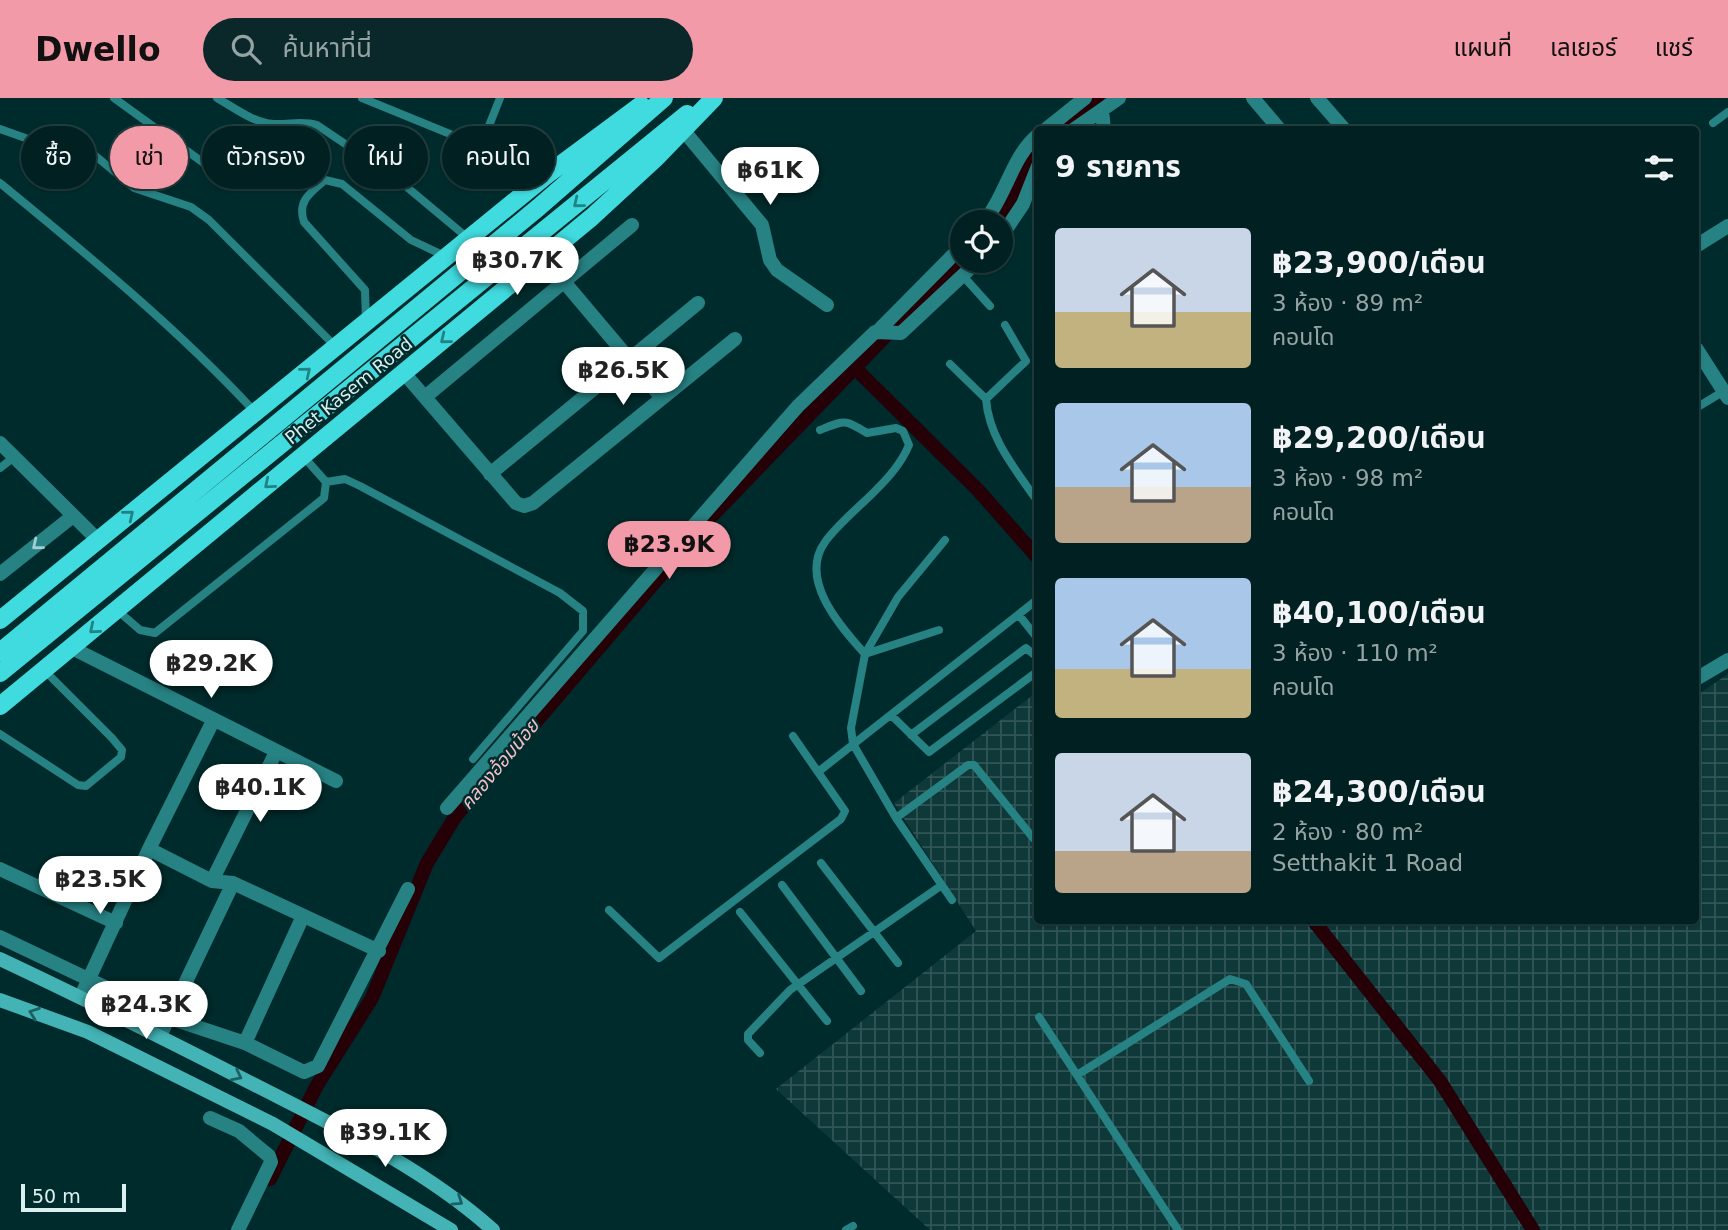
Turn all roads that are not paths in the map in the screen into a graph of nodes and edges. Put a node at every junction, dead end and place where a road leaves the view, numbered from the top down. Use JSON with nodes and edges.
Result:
{"nodes":[{"id":1,"x":114,"y":98,"type":"edge"},
{"id":2,"x":217,"y":98,"type":"edge"},
{"id":3,"x":362,"y":98,"type":"edge"},
{"id":4,"x":500,"y":98,"type":"edge"},
{"id":5,"x":652,"y":98,"type":"edge"},
{"id":6,"x":664,"y":98,"type":"edge"},
{"id":7,"x":707,"y":98,"type":"edge"},
{"id":8,"x":715,"y":98,"type":"edge"},
{"id":9,"x":1086,"y":98,"type":"edge"},
{"id":10,"x":1119,"y":98,"type":"edge"},
{"id":11,"x":1253,"y":98,"type":"edge"},
{"id":12,"x":1317,"y":98,"type":"edge"},
{"id":13,"x":1102,"y":110,"type":"junction"},
{"id":14,"x":1728,"y":113,"type":"edge"},
{"id":15,"x":1713,"y":123,"type":"dead end"},
{"id":16,"x":272,"y":124,"type":"junction"},
{"id":17,"x":489,"y":126,"type":"edge"},
{"id":18,"x":1050,"y":126,"type":"edge"},
{"id":19,"x":1079,"y":126,"type":"edge"},
{"id":20,"x":1104,"y":126,"type":"edge"},
{"id":21,"x":1277,"y":126,"type":"edge"},
{"id":22,"x":1342,"y":126,"type":"edge"},
{"id":23,"x":0,"y":129,"type":"edge"},
{"id":24,"x":442,"y":130,"type":"edge"},
{"id":25,"x":684,"y":131,"type":"junction"},
{"id":26,"x":1034,"y":139,"type":"edge"},
{"id":27,"x":555,"y":169,"type":"edge"},
{"id":28,"x":1034,"y":176,"type":"edge"},
{"id":29,"x":0,"y":183,"type":"edge"},
{"id":30,"x":530,"y":189,"type":"edge"},
{"id":31,"x":992,"y":210,"type":"edge"},
{"id":32,"x":1013,"y":219,"type":"edge"},
{"id":33,"x":632,"y":225,"type":"dead end"},
{"id":34,"x":1728,"y":226,"type":"edge"},
{"id":35,"x":468,"y":239,"type":"junction"},
{"id":36,"x":1699,"y":244,"type":"edge"},
{"id":37,"x":448,"y":257,"type":"junction"},
{"id":38,"x":544,"y":258,"type":"junction"},
{"id":39,"x":950,"y":260,"type":"edge"},
{"id":40,"x":966,"y":273,"type":"edge"},
{"id":41,"x":963,"y":276,"type":"junction"},
{"id":42,"x":564,"y":282,"type":"junction"},
{"id":43,"x":698,"y":303,"type":"dead end"},
{"id":44,"x":827,"y":305,"type":"dead end"},
{"id":45,"x":990,"y":306,"type":"dead end"},
{"id":46,"x":366,"y":324,"type":"junction"},
{"id":47,"x":1005,"y":325,"type":"dead end"},
{"id":48,"x":886,"y":332,"type":"junction"},
{"id":49,"x":735,"y":339,"type":"dead end"},
{"id":50,"x":337,"y":348,"type":"junction"},
{"id":51,"x":1699,"y":353,"type":"edge"},
{"id":52,"x":630,"y":359,"type":"junction"},
{"id":53,"x":950,"y":363,"type":"dead end"},
{"id":54,"x":404,"y":373,"type":"junction"},
{"id":55,"x":1726,"y":395,"type":"edge"},
{"id":56,"x":425,"y":397,"type":"junction"},
{"id":57,"x":662,"y":398,"type":"junction"},
{"id":58,"x":986,"y":399,"type":"junction"},
{"id":59,"x":1699,"y":407,"type":"edge"},
{"id":60,"x":256,"y":413,"type":"junction"},
{"id":61,"x":820,"y":430,"type":"dead end"},
{"id":62,"x":0,"y":443,"type":"edge"},
{"id":63,"x":303,"y":456,"type":"junction"},
{"id":64,"x":14,"y":457,"type":"junction"},
{"id":65,"x":0,"y":468,"type":"edge"},
{"id":66,"x":490,"y":474,"type":"junction"},
{"id":67,"x":326,"y":482,"type":"junction"},
{"id":68,"x":1034,"y":496,"type":"edge"},
{"id":69,"x":73,"y":516,"type":"junction"},
{"id":70,"x":98,"y":540,"type":"junction"},
{"id":71,"x":945,"y":540,"type":"dead end"},
{"id":72,"x":0,"y":574,"type":"edge"},
{"id":73,"x":1034,"y":602,"type":"edge"},
{"id":74,"x":117,"y":610,"type":"junction"},
{"id":75,"x":1019,"y":615,"type":"junction"},
{"id":76,"x":55,"y":617,"type":"junction"},
{"id":77,"x":0,"y":620,"type":"edge"},
{"id":78,"x":939,"y":630,"type":"dead end"},
{"id":79,"x":1034,"y":634,"type":"edge"},
{"id":80,"x":72,"y":648,"type":"junction"},
{"id":81,"x":0,"y":652,"type":"edge"},
{"id":82,"x":865,"y":654,"type":"junction"},
{"id":83,"x":1034,"y":655,"type":"edge"},
{"id":84,"x":1728,"y":660,"type":"edge"},
{"id":85,"x":44,"y":670,"type":"junction"},
{"id":86,"x":0,"y":673,"type":"edge"},
{"id":87,"x":1034,"y":674,"type":"edge"},
{"id":88,"x":1699,"y":677,"type":"edge"},
{"id":89,"x":0,"y":706,"type":"edge"},
{"id":90,"x":891,"y":715,"type":"junction"},
{"id":91,"x":212,"y":721,"type":"junction"},
{"id":92,"x":0,"y":734,"type":"edge"},
{"id":93,"x":911,"y":735,"type":"junction"},
{"id":94,"x":793,"y":736,"type":"dead end"},
{"id":95,"x":853,"y":744,"type":"junction"},
{"id":96,"x":276,"y":752,"type":"junction"},
{"id":97,"x":472,"y":759,"type":"dead end"},
{"id":98,"x":818,"y":772,"type":"junction"},
{"id":99,"x":336,"y":781,"type":"dead end"},
{"id":100,"x":447,"y":808,"type":"dead end"},
{"id":101,"x":896,"y":818,"type":"junction"},
{"id":102,"x":1034,"y":839,"type":"dead end"},
{"id":103,"x":149,"y":849,"type":"junction"},
{"id":104,"x":821,"y":863,"type":"dead end"},
{"id":105,"x":0,"y":869,"type":"edge"},
{"id":106,"x":212,"y":881,"type":"junction"},
{"id":107,"x":233,"y":883,"type":"junction"},
{"id":108,"x":942,"y":885,"type":"junction"},
{"id":109,"x":782,"y":886,"type":"dead end"},
{"id":110,"x":408,"y":889,"type":"dead end"},
{"id":111,"x":951,"y":900,"type":"dead end"},
{"id":112,"x":609,"y":910,"type":"dead end"},
{"id":113,"x":740,"y":912,"type":"dead end"},
{"id":114,"x":303,"y":916,"type":"junction"},
{"id":115,"x":116,"y":923,"type":"junction"},
{"id":116,"x":875,"y":932,"type":"junction"},
{"id":117,"x":0,"y":937,"type":"edge"},
{"id":118,"x":379,"y":951,"type":"junction"},
{"id":119,"x":838,"y":958,"type":"junction"},
{"id":120,"x":0,"y":959,"type":"edge"},
{"id":121,"x":898,"y":963,"type":"dead end"},
{"id":122,"x":89,"y":979,"type":"junction"},
{"id":123,"x":798,"y":985,"type":"junction"},
{"id":124,"x":862,"y":991,"type":"dead end"},
{"id":125,"x":80,"y":996,"type":"junction"},
{"id":126,"x":3,"y":1006,"type":"edge"},
{"id":127,"x":1039,"y":1017,"type":"dead end"},
{"id":128,"x":170,"y":1018,"type":"junction"},
{"id":129,"x":827,"y":1021,"type":"dead end"},
{"id":130,"x":160,"y":1036,"type":"junction"},
{"id":131,"x":245,"y":1043,"type":"junction"},
{"id":132,"x":760,"y":1053,"type":"dead end"},
{"id":133,"x":1077,"y":1075,"type":"junction"},
{"id":134,"x":1309,"y":1081,"type":"dead end"},
{"id":135,"x":211,"y":1118,"type":"dead end"},
{"id":136,"x":430,"y":1224,"type":"edge"},
{"id":137,"x":237,"y":1230,"type":"edge"},
{"id":138,"x":451,"y":1230,"type":"edge"},
{"id":139,"x":493,"y":1230,"type":"edge"},
{"id":140,"x":1178,"y":1230,"type":"edge"}],
"edges":[{"from":1,"to":16,"type":"lane"},
{"from":2,"to":16,"type":"lane"},
{"from":3,"to":24,"type":"lane"},
{"from":4,"to":17,"type":"lane"},
{"from":5,"to":27,"type":"main road"},
{"from":6,"to":76,"type":"main road","name":"Phet Kasem Road"},
{"from":7,"to":76,"type":"main road","name":"Phet Kasem Road","one_way":true},
{"from":8,"to":25,"type":"main road","name":"Phet Kasem Road"},
{"from":9,"to":18,"type":"street"},
{"from":10,"to":13,"type":"street"},
{"from":11,"to":21,"type":"street"},
{"from":12,"to":22,"type":"street"},
{"from":13,"to":19,"type":"street"},
{"from":13,"to":20,"type":"street"},
{"from":14,"to":15,"type":"lane"},
{"from":16,"to":35,"type":"lane"},
{"from":23,"to":50,"type":"lane"},
{"from":25,"to":38,"type":"main road","name":"Phet Kasem Road"},
{"from":25,"to":44,"type":"street"},
{"from":26,"to":31,"type":"street"},
{"from":28,"to":32,"type":"street"},
{"from":29,"to":60,"type":"lane"},
{"from":30,"to":35,"type":"main road"},
{"from":33,"to":42,"type":"street"},
{"from":34,"to":36,"type":"street"},
{"from":35,"to":37,"type":"main road"},
{"from":37,"to":46,"type":"main road"},
{"from":37,"to":46,"type":"lane"},
{"from":38,"to":42,"type":"street"},
{"from":38,"to":54,"type":"main road","name":"Phet Kasem Road","one_way":true},
{"from":39,"to":48,"type":"street"},
{"from":40,"to":41,"type":"street"},
{"from":41,"to":45,"type":"lane"},
{"from":41,"to":48,"type":"street"},
{"from":42,"to":52,"type":"street"},
{"from":42,"to":56,"type":"street"},
{"from":43,"to":52,"type":"street"},
{"from":46,"to":50,"type":"main road"},
{"from":47,"to":58,"type":"lane"},
{"from":48,"to":100,"type":"street"},
{"from":49,"to":57,"type":"street"},
{"from":60,"to":50,"type":"main road","one_way":true},
{"from":51,"to":55,"type":"street"},
{"from":52,"to":57,"type":"street"},
{"from":52,"to":66,"type":"street"},
{"from":53,"to":58,"type":"lane"},
{"from":54,"to":56,"type":"street"},
{"from":54,"to":63,"type":"main road","name":"Phet Kasem Road"},
{"from":55,"to":59,"type":"lane"},
{"from":56,"to":66,"type":"street"},
{"from":57,"to":66,"type":"street"},
{"from":58,"to":68,"type":"lane"},
{"from":70,"to":60,"type":"main road","one_way":true},
{"from":61,"to":82,"type":"lane"},
{"from":62,"to":64,"type":"street"},
{"from":63,"to":67,"type":"lane"},
{"from":63,"to":74,"type":"main road","name":"Phet Kasem Road","one_way":true},
{"from":64,"to":65,"type":"lane"},
{"from":64,"to":69,"type":"street"},
{"from":67,"to":74,"type":"lane"},
{"from":67,"to":97,"type":"lane"},
{"from":69,"to":70,"type":"street"},
{"from":69,"to":72,"type":"street","one_way":true},
{"from":70,"to":77,"type":"main road"},
{"from":71,"to":82,"type":"lane"},
{"from":73,"to":75,"type":"lane"},
{"from":74,"to":80,"type":"main road","name":"Phet Kasem Road","one_way":true},
{"from":75,"to":79,"type":"lane"},
{"from":75,"to":90,"type":"lane"},
{"from":76,"to":81,"type":"main road","name":"Phet Kasem Road"},
{"from":76,"to":86,"type":"main road","name":"Phet Kasem Road"},
{"from":78,"to":82,"type":"lane"},
{"from":80,"to":85,"type":"main road","name":"Phet Kasem Road"},
{"from":80,"to":91,"type":"street"},
{"from":82,"to":95,"type":"lane"},
{"from":83,"to":93,"type":"lane"},
{"from":84,"to":88,"type":"street"},
{"from":85,"to":89,"type":"main road","name":"Phet Kasem Road"},
{"from":85,"to":92,"type":"lane"},
{"from":87,"to":93,"type":"lane"},
{"from":90,"to":93,"type":"lane"},
{"from":90,"to":95,"type":"lane"},
{"from":91,"to":96,"type":"street"},
{"from":91,"to":103,"type":"street"},
{"from":94,"to":98,"type":"lane"},
{"from":95,"to":98,"type":"lane"},
{"from":95,"to":101,"type":"lane"},
{"from":96,"to":99,"type":"street"},
{"from":96,"to":106,"type":"street"},
{"from":98,"to":112,"type":"lane"},
{"from":101,"to":102,"type":"lane"},
{"from":101,"to":108,"type":"lane"},
{"from":103,"to":106,"type":"street"},
{"from":103,"to":115,"type":"street"},
{"from":104,"to":116,"type":"lane"},
{"from":105,"to":115,"type":"street"},
{"from":106,"to":107,"type":"street"},
{"from":107,"to":114,"type":"street"},
{"from":107,"to":128,"type":"street"},
{"from":108,"to":111,"type":"lane"},
{"from":108,"to":116,"type":"lane"},
{"from":109,"to":119,"type":"lane"},
{"from":110,"to":118,"type":"street"},
{"from":113,"to":123,"type":"lane"},
{"from":114,"to":118,"type":"street"},
{"from":114,"to":131,"type":"street"},
{"from":115,"to":122,"type":"street"},
{"from":116,"to":119,"type":"lane"},
{"from":116,"to":121,"type":"lane"},
{"from":117,"to":122,"type":"street"},
{"from":118,"to":131,"type":"street"},
{"from":119,"to":123,"type":"lane"},
{"from":119,"to":124,"type":"lane"},
{"from":120,"to":125,"type":"main road"},
{"from":122,"to":125,"type":"street"},
{"from":122,"to":128,"type":"street"},
{"from":123,"to":129,"type":"lane"},
{"from":123,"to":132,"type":"lane"},
{"from":125,"to":130,"type":"main road"},
{"from":136,"to":126,"type":"main road","one_way":true},
{"from":127,"to":133,"type":"lane"},
{"from":128,"to":130,"type":"street"},
{"from":128,"to":131,"type":"street"},
{"from":130,"to":139,"type":"main road","one_way":true},
{"from":133,"to":134,"type":"lane"},
{"from":133,"to":140,"type":"lane"},
{"from":135,"to":137,"type":"street"},
{"from":136,"to":138,"type":"main road"}]}
